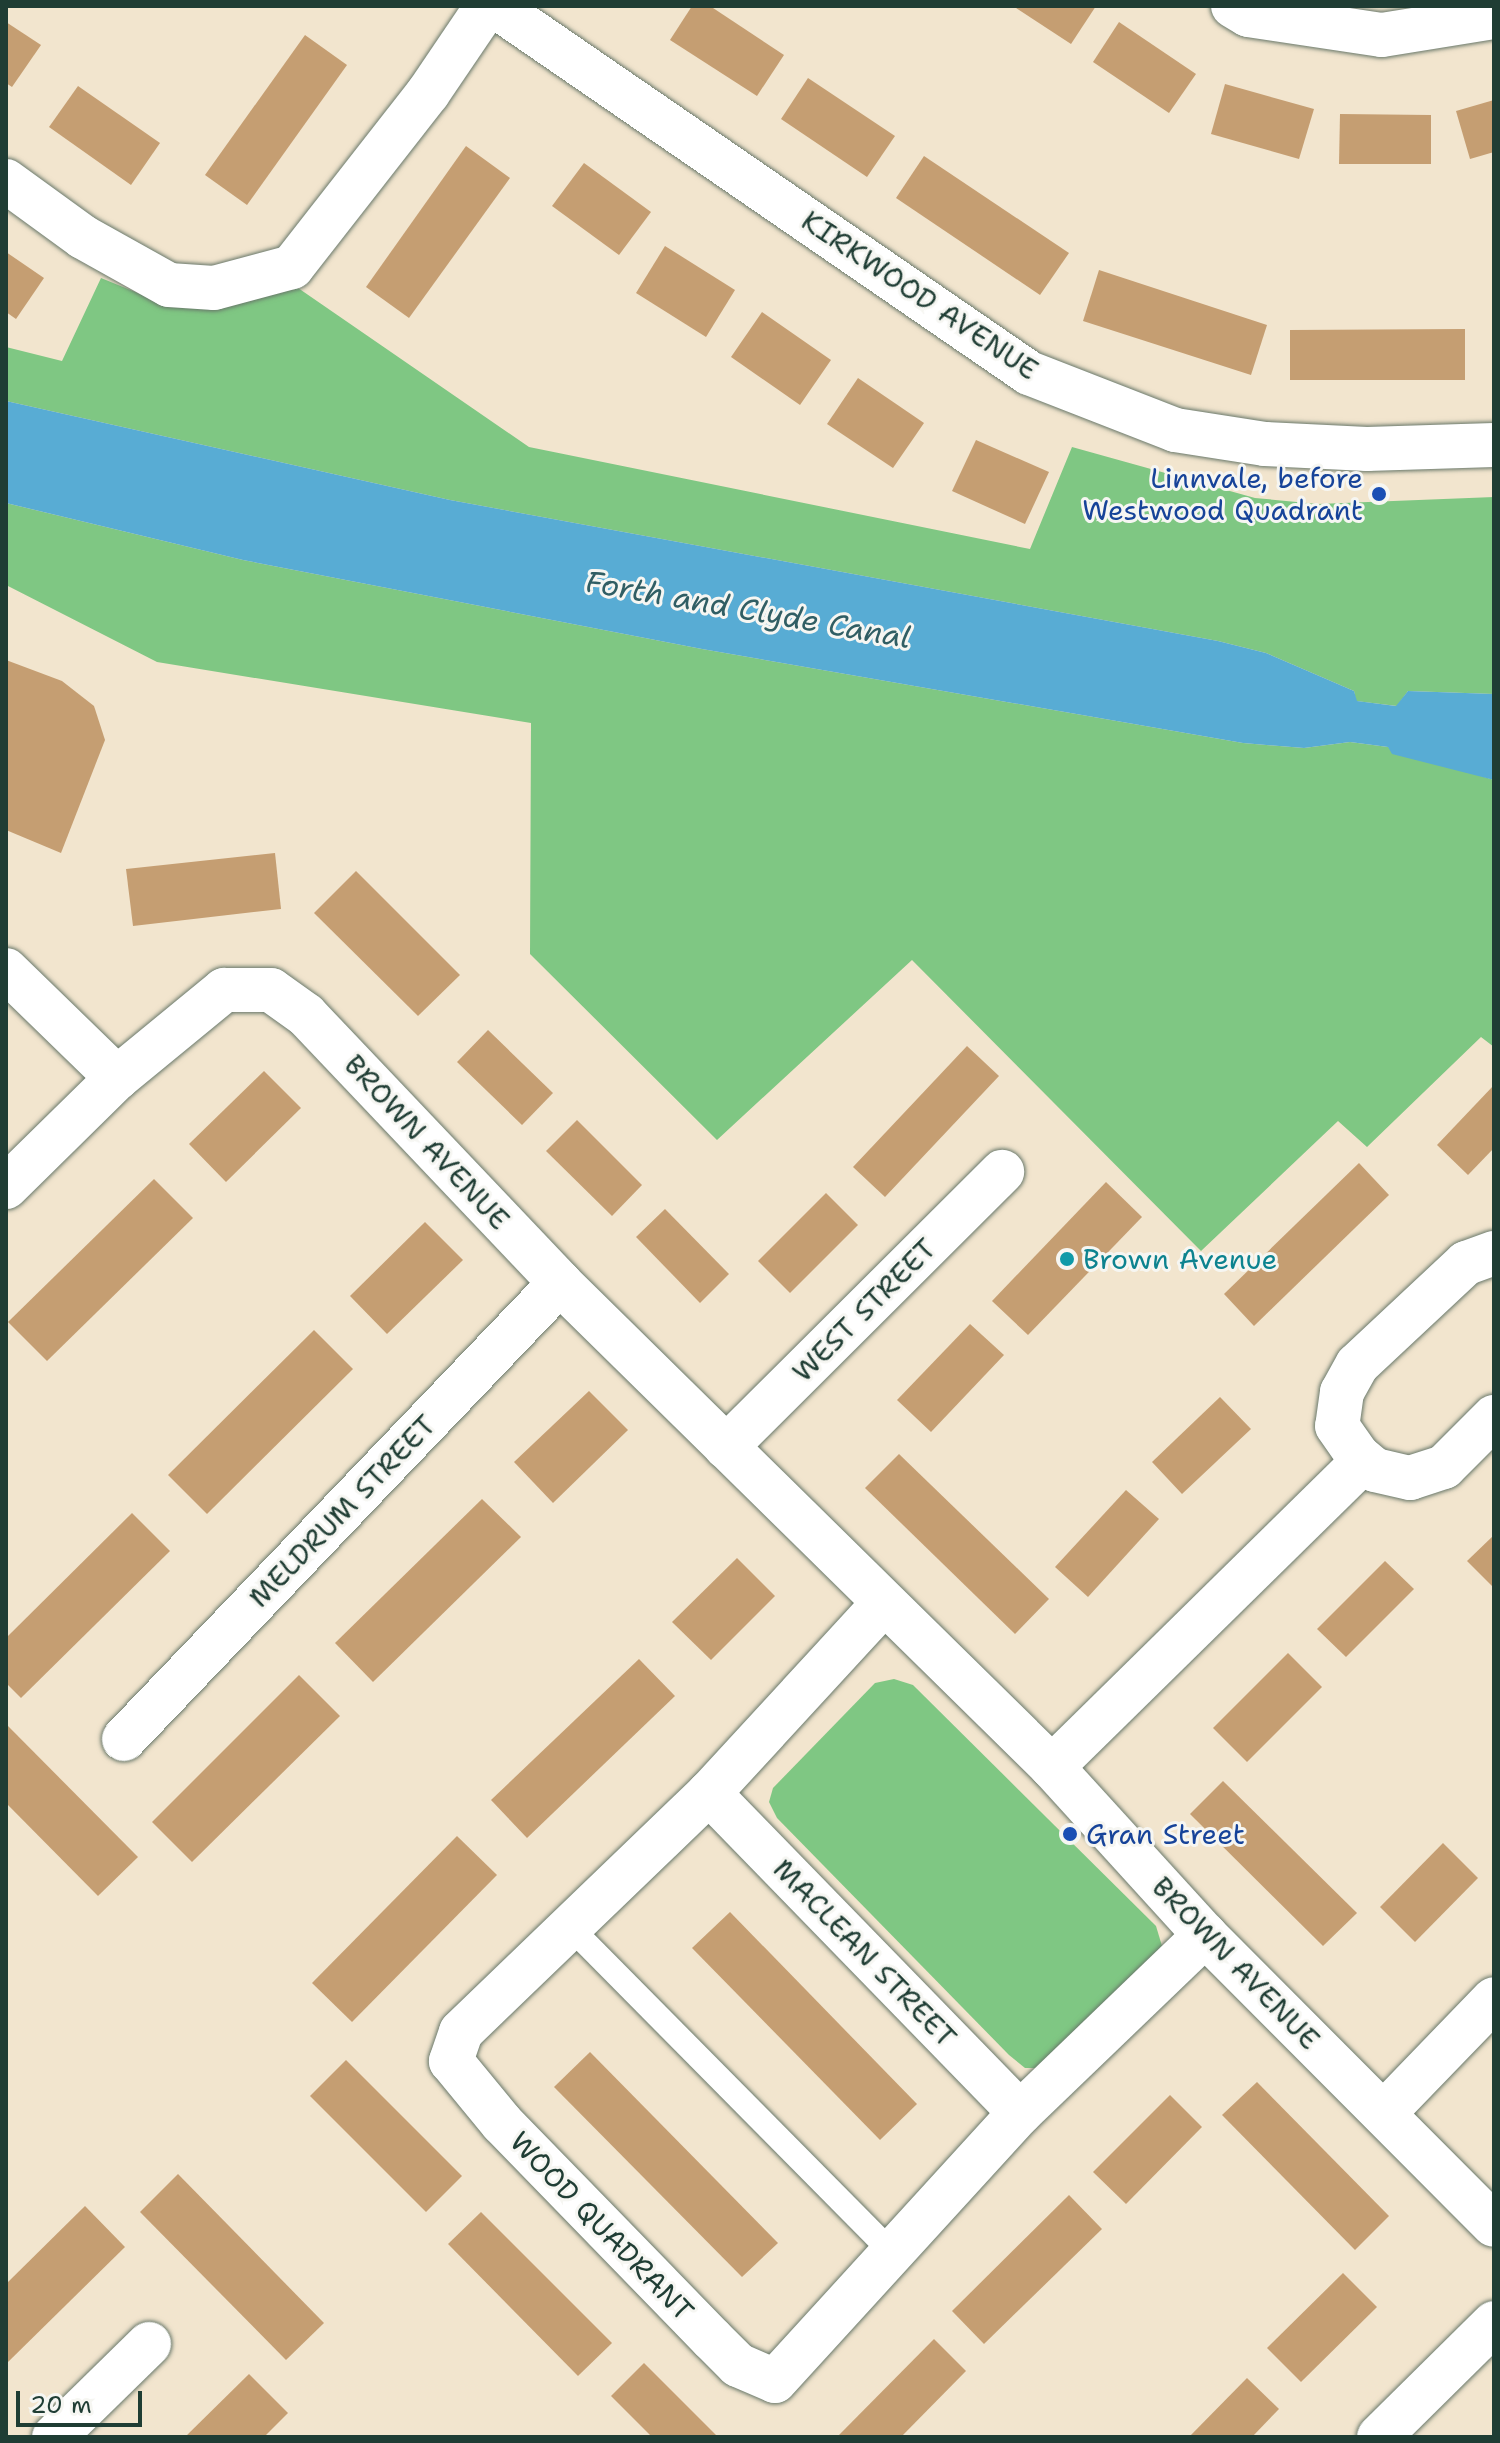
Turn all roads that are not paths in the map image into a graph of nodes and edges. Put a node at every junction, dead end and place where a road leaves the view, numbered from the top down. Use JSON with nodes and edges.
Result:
{"nodes":[{"id":1,"x":487,"y":6,"type":"edge"},
{"id":2,"x":495,"y":6,"type":"edge"},
{"id":3,"x":1233,"y":6,"type":"edge"},
{"id":4,"x":1494,"y":17,"type":"edge"},
{"id":5,"x":6,"y":181,"type":"edge"},
{"id":6,"x":1494,"y":445,"type":"edge"},
{"id":7,"x":6,"y":970,"type":"edge"},
{"id":8,"x":117,"y":1078,"type":"junction"},
{"id":9,"x":1002,"y":1172,"type":"dead end"},
{"id":10,"x":6,"y":1187,"type":"edge"},
{"id":11,"x":1494,"y":1253,"type":"edge"},
{"id":12,"x":560,"y":1283,"type":"junction"},
{"id":13,"x":1494,"y":1417,"type":"edge"},
{"id":14,"x":726,"y":1447,"type":"junction"},
{"id":15,"x":1363,"y":1461,"type":"junction"},
{"id":16,"x":883,"y":1604,"type":"junction"},
{"id":17,"x":124,"y":1739,"type":"dead end"},
{"id":18,"x":1052,"y":1767,"type":"junction"},
{"id":19,"x":709,"y":1793,"type":"junction"},
{"id":20,"x":571,"y":1928,"type":"junction"},
{"id":21,"x":1205,"y":1935,"type":"junction"},
{"id":22,"x":1494,"y":1999,"type":"edge"},
{"id":23,"x":1020,"y":2113,"type":"junction"},
{"id":24,"x":1384,"y":2113,"type":"junction"},
{"id":25,"x":1494,"y":2225,"type":"edge"},
{"id":26,"x":891,"y":2251,"type":"junction"},
{"id":27,"x":1494,"y":2323,"type":"edge"},
{"id":28,"x":149,"y":2344,"type":"dead end"},
{"id":29,"x":54,"y":2437,"type":"edge"},
{"id":30,"x":1379,"y":2437,"type":"edge"}],
"edges":[{"from":1,"to":5,"type":"street"},
{"from":2,"to":6,"type":"street","name":"KIRKWOOD AVENUE"},
{"from":3,"to":4,"type":"street"},
{"from":7,"to":8,"type":"street"},
{"from":8,"to":10,"type":"street","name":"BROWN AVENUE"},
{"from":8,"to":12,"type":"street","name":"BROWN AVENUE"},
{"from":9,"to":14,"type":"street","name":"WEST STREET"},
{"from":11,"to":15,"type":"street"},
{"from":12,"to":14,"type":"street","name":"BROWN AVENUE"},
{"from":12,"to":17,"type":"street","name":"MELDRUM STREET"},
{"from":13,"to":15,"type":"street"},
{"from":14,"to":16,"type":"street","name":"BROWN AVENUE"},
{"from":15,"to":18,"type":"street"},
{"from":16,"to":18,"type":"street","name":"BROWN AVENUE"},
{"from":16,"to":19,"type":"street","name":"WOOD QUADRANT"},
{"from":18,"to":21,"type":"street","name":"BROWN AVENUE"},
{"from":19,"to":20,"type":"street","name":"WOOD QUADRANT"},
{"from":19,"to":23,"type":"street","name":"MACLEAN STREET"},
{"from":20,"to":26,"type":"lane"},
{"from":20,"to":26,"type":"street","name":"WOOD QUADRANT"},
{"from":21,"to":23,"type":"street","name":"WOOD QUADRANT"},
{"from":21,"to":24,"type":"street","name":"BROWN AVENUE"},
{"from":22,"to":24,"type":"street"},
{"from":23,"to":26,"type":"street","name":"WOOD QUADRANT"},
{"from":24,"to":25,"type":"street","name":"BROWN AVENUE"},
{"from":27,"to":30,"type":"street"},
{"from":28,"to":29,"type":"street"}]}
